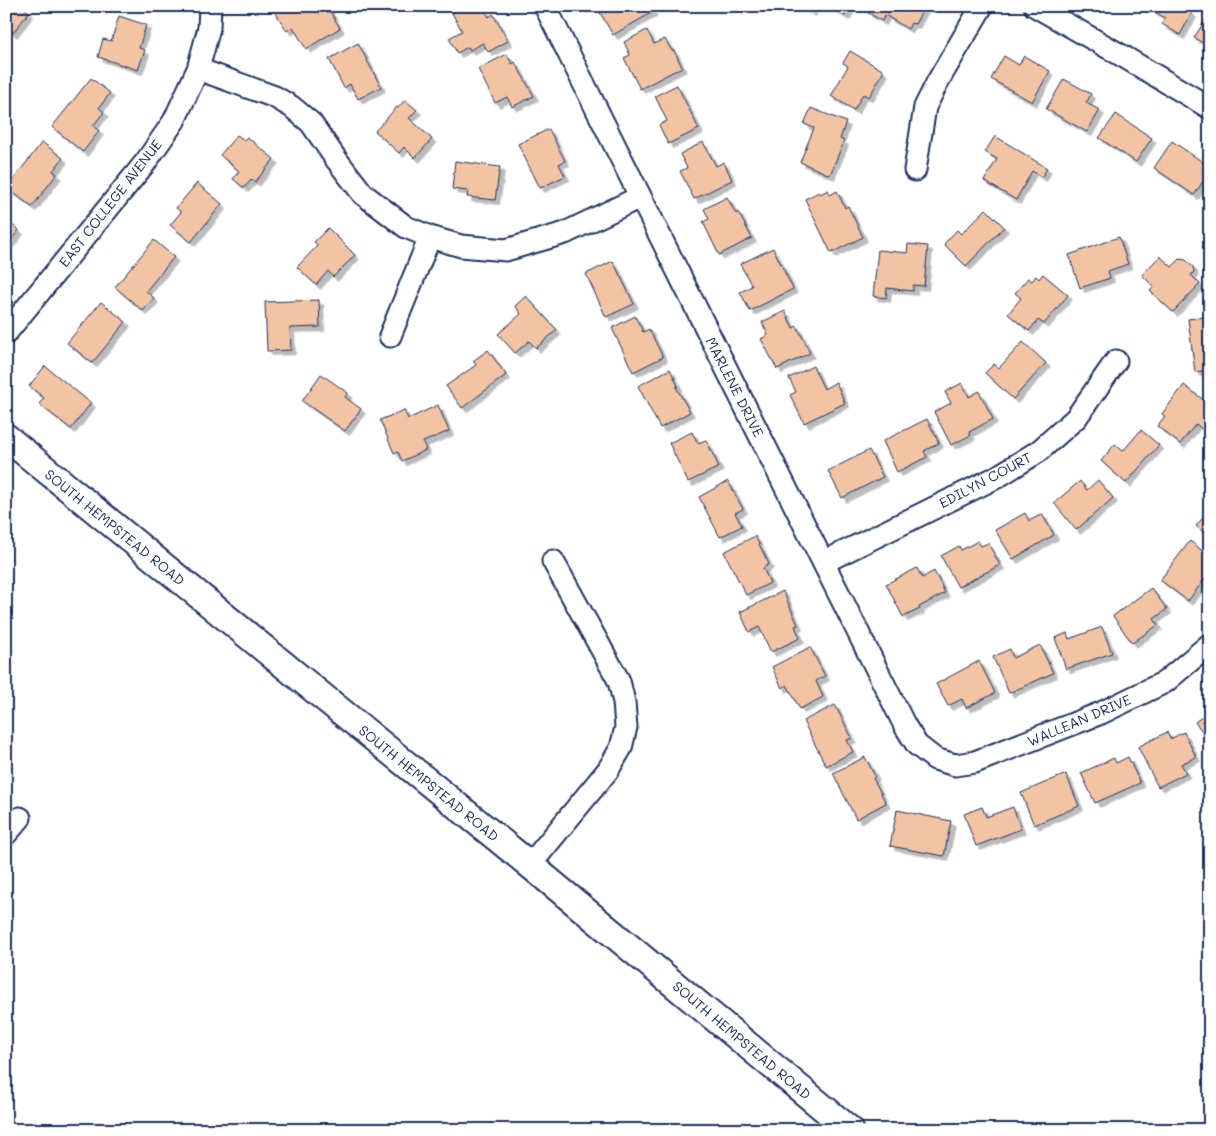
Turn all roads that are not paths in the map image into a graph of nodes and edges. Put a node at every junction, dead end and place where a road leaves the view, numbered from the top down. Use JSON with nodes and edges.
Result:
{"nodes":[{"id":1,"x":210,"y":6,"type":"edge"},
{"id":2,"x":546,"y":6,"type":"edge"},
{"id":3,"x":982,"y":6,"type":"edge"},
{"id":4,"x":1035,"y":6,"type":"edge"},
{"id":5,"x":198,"y":69,"type":"junction"},
{"id":6,"x":1210,"y":108,"type":"edge"},
{"id":7,"x":916,"y":170,"type":"dead end"},
{"id":8,"x":640,"y":197,"type":"junction"},
{"id":9,"x":430,"y":237,"type":"junction"},
{"id":10,"x":6,"y":333,"type":"edge"},
{"id":11,"x":390,"y":336,"type":"dead end"},
{"id":12,"x":1116,"y":361,"type":"dead end"},
{"id":13,"x":6,"y":437,"type":"edge"},
{"id":14,"x":553,"y":561,"type":"dead end"},
{"id":15,"x":824,"y":562,"type":"junction"},
{"id":16,"x":1210,"y":644,"type":"edge"},
{"id":17,"x":935,"y":759,"type":"joint"},
{"id":18,"x":20,"y":818,"type":"dead end"},
{"id":19,"x":6,"y":834,"type":"edge"},
{"id":20,"x":530,"y":864,"type":"junction"},
{"id":21,"x":850,"y":1130,"type":"edge"}],
"edges":[{"from":1,"to":5,"type":"street","name":"EAST COLLEGE AVENUE"},
{"from":2,"to":8,"type":"street","name":"MARLENE DRIVE"},
{"from":3,"to":7,"type":"street"},
{"from":4,"to":6,"type":"street"},
{"from":5,"to":9,"type":"street"},
{"from":5,"to":10,"type":"street","name":"EAST COLLEGE AVENUE"},
{"from":8,"to":9,"type":"street"},
{"from":8,"to":15,"type":"street","name":"MARLENE DRIVE"},
{"from":9,"to":11,"type":"street"},
{"from":12,"to":15,"type":"street","name":"EDILYN COURT"},
{"from":13,"to":20,"type":"street","name":"SOUTH HEMPSTEAD ROAD"},
{"from":14,"to":20,"type":"street"},
{"from":15,"to":17,"type":"street","name":"MARLENE DRIVE"},
{"from":16,"to":17,"type":"street","name":"WALLEAN DRIVE"},
{"from":18,"to":19,"type":"street"},
{"from":20,"to":21,"type":"street","name":"SOUTH HEMPSTEAD ROAD"}]}
